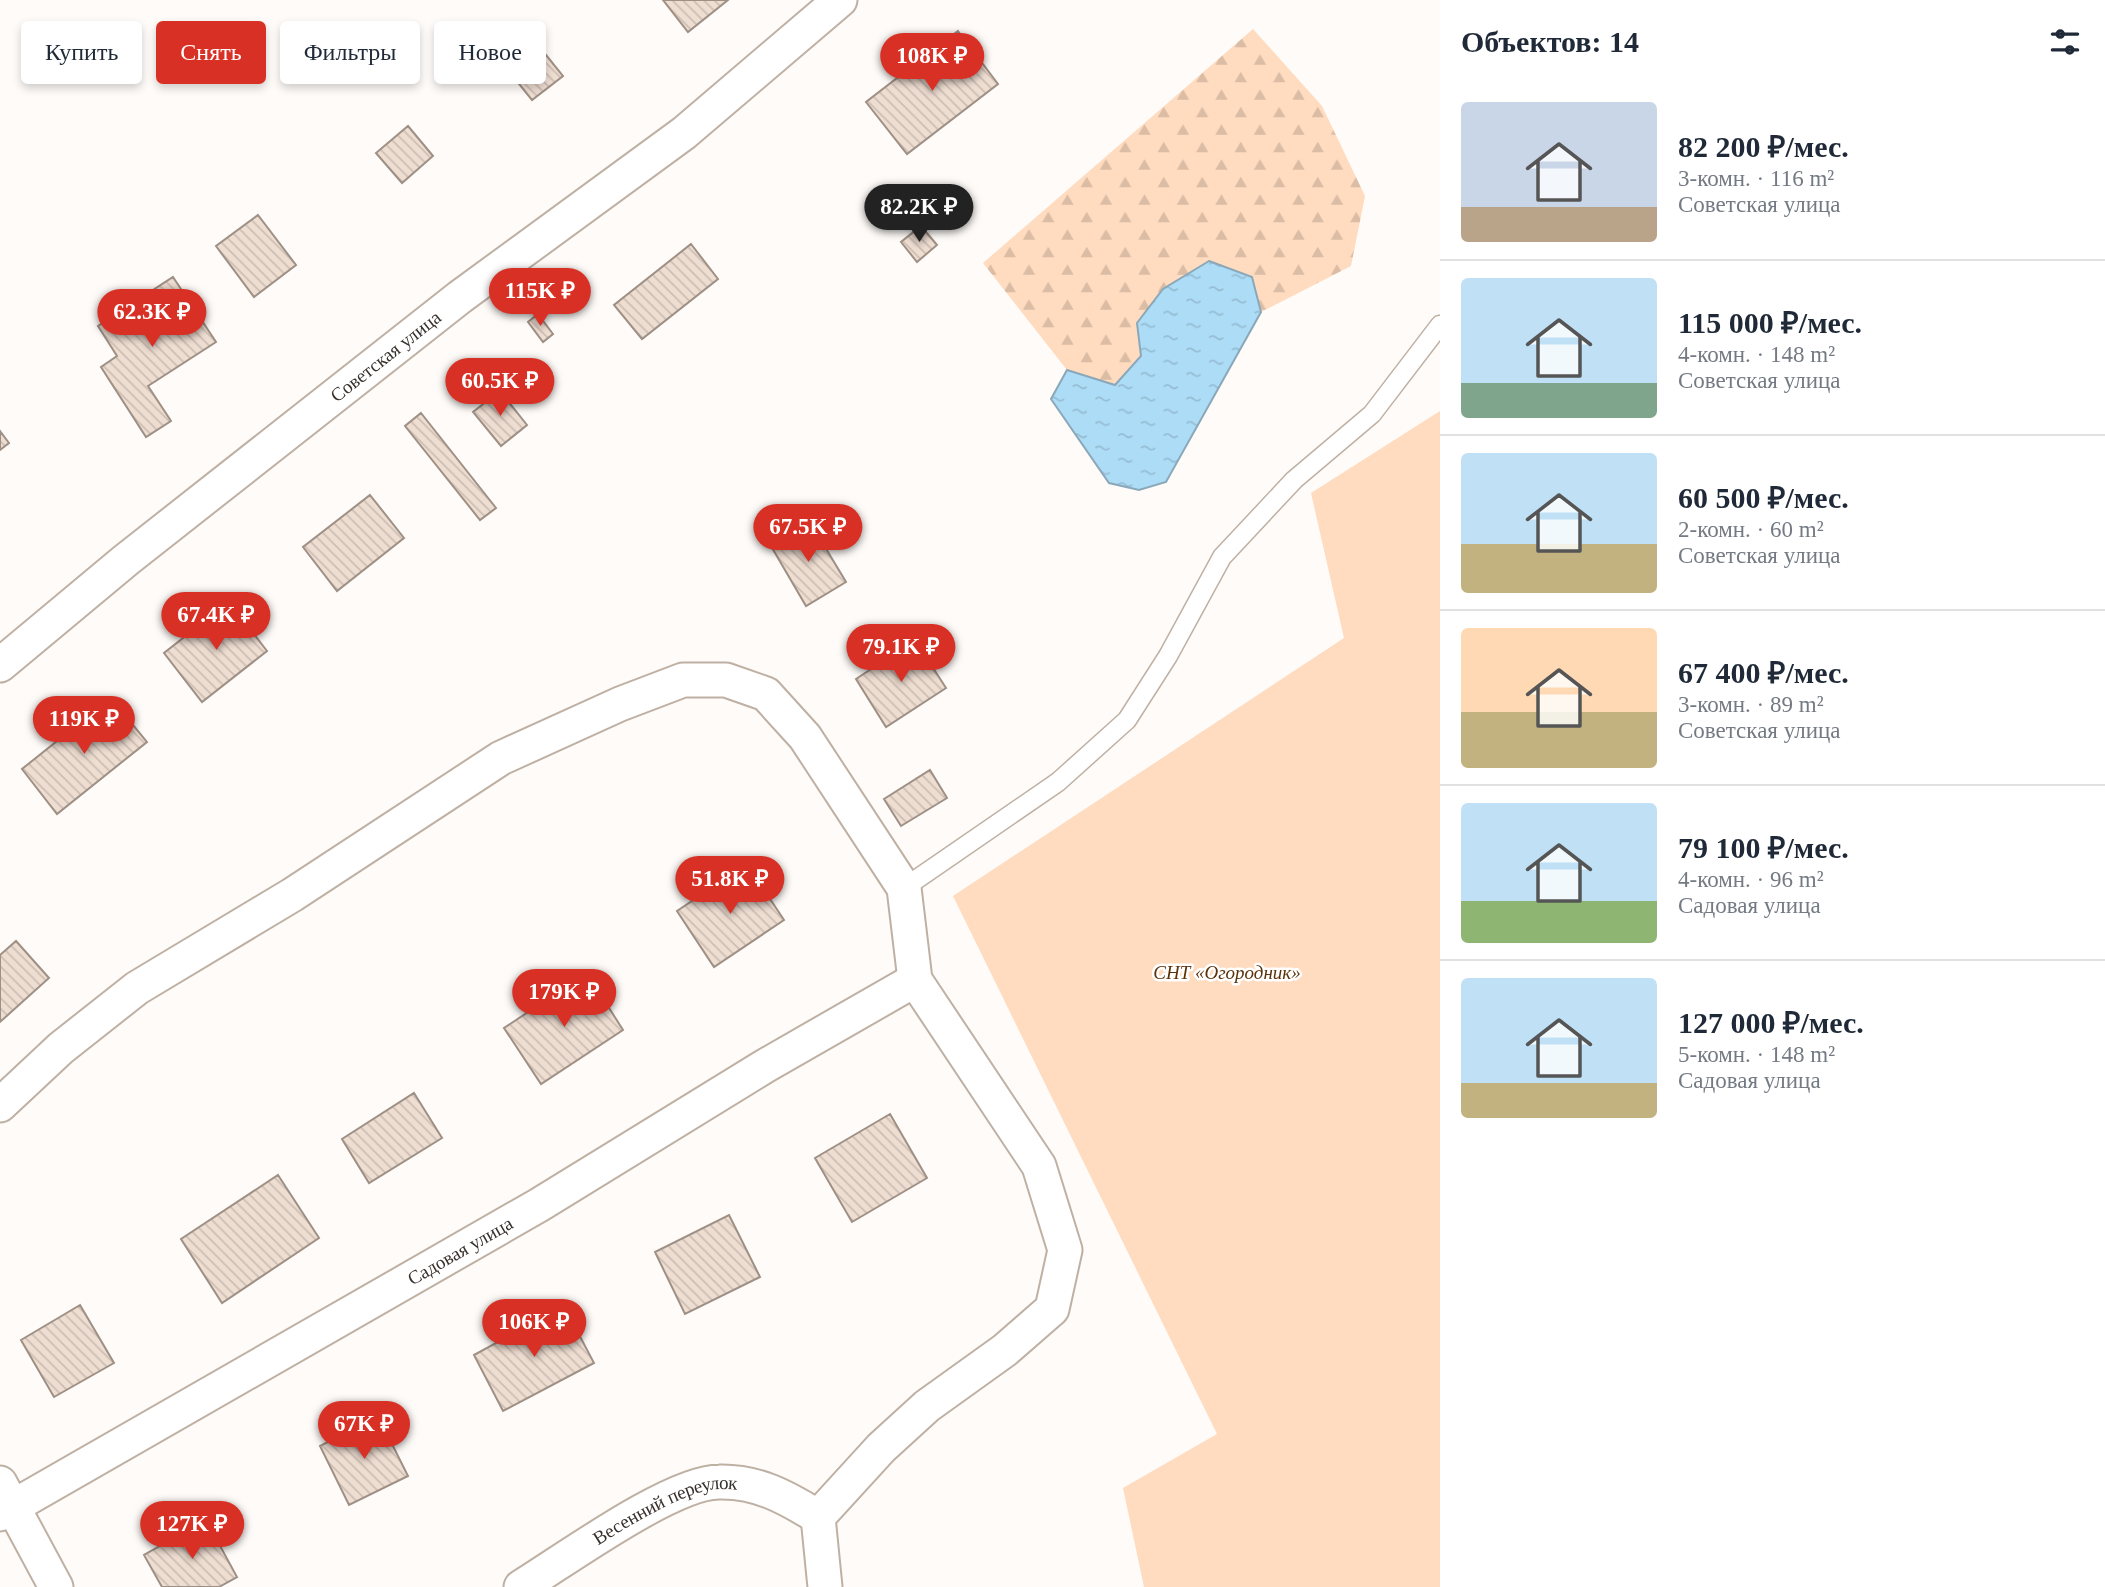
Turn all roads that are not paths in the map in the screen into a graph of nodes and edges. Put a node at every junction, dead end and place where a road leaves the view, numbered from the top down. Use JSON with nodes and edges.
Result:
{"nodes":[{"id":1,"x":840,"y":0,"type":"edge"},
{"id":2,"x":1440,"y":325,"type":"edge"},
{"id":3,"x":0,"y":665,"type":"edge"},
{"id":4,"x":904,"y":888,"type":"junction"},
{"id":5,"x":915,"y":980,"type":"junction"},
{"id":6,"x":0,"y":1105,"type":"edge"},
{"id":7,"x":4,"y":1501,"type":"edge"},
{"id":8,"x":818,"y":1517,"type":"junction"},
{"id":9,"x":56,"y":1587,"type":"edge"},
{"id":10,"x":521,"y":1587,"type":"edge"},
{"id":11,"x":825,"y":1587,"type":"edge"}],
"edges":[{"from":1,"to":3,"type":"street","name":"Советская улица"},
{"from":2,"to":4,"type":"lane"},
{"from":4,"to":5,"type":"street"},
{"from":4,"to":6,"type":"street"},
{"from":5,"to":7,"type":"street","name":"Садовая улица"},
{"from":5,"to":8,"type":"street"},
{"from":7,"to":9,"type":"street"},
{"from":8,"to":10,"type":"street","name":"Весенний переулок"},
{"from":8,"to":11,"type":"street"}]}
